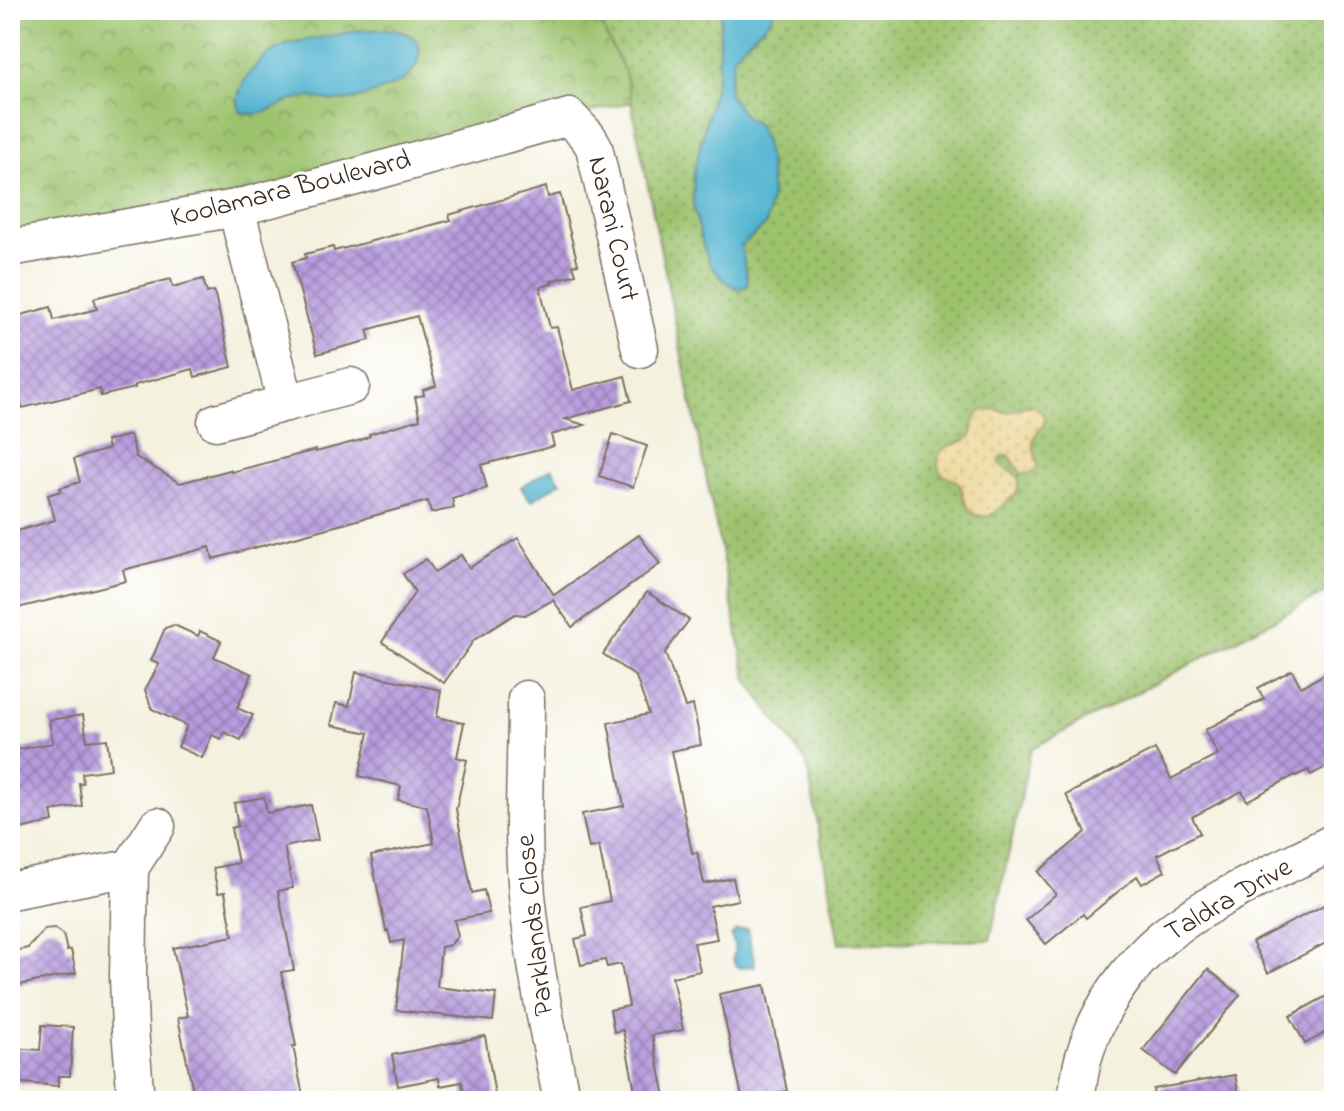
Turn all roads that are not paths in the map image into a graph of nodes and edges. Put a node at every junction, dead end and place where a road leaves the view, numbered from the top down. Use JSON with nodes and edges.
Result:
{"nodes":[{"id":1,"x":569,"y":117,"type":"joint"},
{"id":2,"x":236,"y":208,"type":"junction"},
{"id":3,"x":10,"y":248,"type":"edge"},
{"id":4,"x":640,"y":349,"type":"dead end"},
{"id":5,"x":351,"y":386,"type":"dead end"},
{"id":6,"x":286,"y":403,"type":"junction"},
{"id":7,"x":216,"y":422,"type":"dead end"},
{"id":8,"x":526,"y":699,"type":"dead end"},
{"id":9,"x":157,"y":826,"type":"dead end"},
{"id":10,"x":1334,"y":842,"type":"edge"},
{"id":11,"x":130,"y":868,"type":"junction"},
{"id":12,"x":10,"y":891,"type":"edge"},
{"id":13,"x":136,"y":1101,"type":"edge"},
{"id":14,"x":562,"y":1101,"type":"edge"},
{"id":15,"x":1076,"y":1101,"type":"edge"}],
"edges":[{"from":1,"to":2,"type":"street","name":"Koolamara Boulevard"},
{"from":1,"to":4,"type":"street","name":"Narani Court"},
{"from":2,"to":3,"type":"street","name":"Koolamara Boulevard"},
{"from":2,"to":6,"type":"street"},
{"from":5,"to":6,"type":"street"},
{"from":6,"to":7,"type":"street"},
{"from":8,"to":14,"type":"street","name":"Parklands Close"},
{"from":9,"to":11,"type":"street"},
{"from":10,"to":15,"type":"street","name":"Taldra Drive"},
{"from":11,"to":12,"type":"street"},
{"from":11,"to":13,"type":"street"}]}
